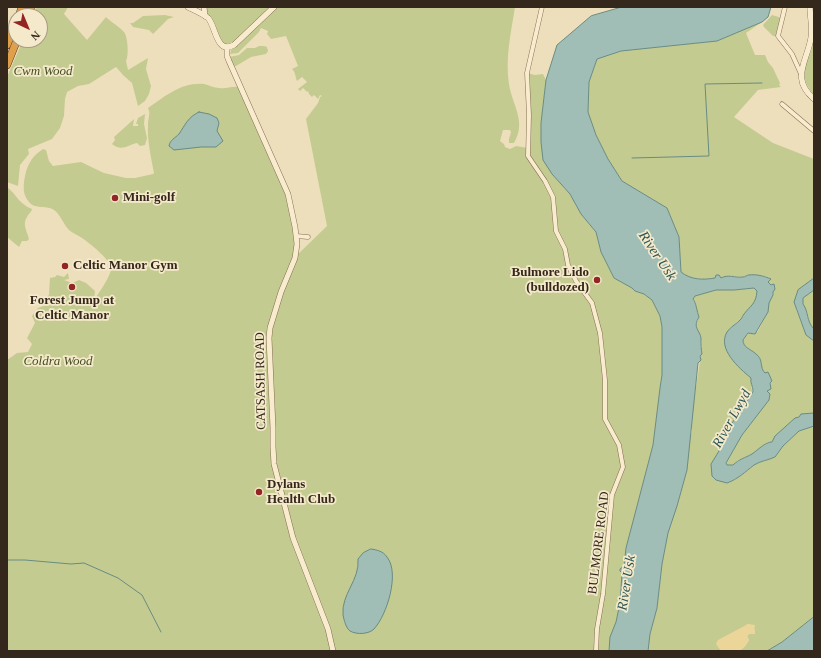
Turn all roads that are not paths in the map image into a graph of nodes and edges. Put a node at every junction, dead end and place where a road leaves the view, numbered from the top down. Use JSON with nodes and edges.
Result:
{"nodes":[{"id":1,"x":188,"y":7,"type":"edge"},
{"id":2,"x":204,"y":7,"type":"edge"},
{"id":3,"x":274,"y":7,"type":"edge"},
{"id":4,"x":542,"y":7,"type":"edge"},
{"id":5,"x":785,"y":7,"type":"edge"},
{"id":6,"x":810,"y":7,"type":"edge"},
{"id":7,"x":205,"y":16,"type":"junction"},
{"id":8,"x":228,"y":47,"type":"junction"},
{"id":9,"x":14,"y":48,"type":"edge"},
{"id":10,"x":7,"y":65,"type":"edge"},
{"id":11,"x":801,"y":74,"type":"junction"},
{"id":12,"x":814,"y":99,"type":"edge"},
{"id":13,"x":782,"y":104,"type":"dead end"},
{"id":14,"x":814,"y":131,"type":"edge"},
{"id":15,"x":296,"y":236,"type":"junction"},
{"id":16,"x":308,"y":237,"type":"dead end"},
{"id":17,"x":333,"y":651,"type":"edge"},
{"id":18,"x":596,"y":651,"type":"edge"}],
"edges":[{"from":1,"to":7,"type":"main road"},
{"from":2,"to":7,"type":"street"},
{"from":3,"to":8,"type":"main road"},
{"from":4,"to":18,"type":"street","name":"BULMORE ROAD"},
{"from":5,"to":11,"type":"street"},
{"from":6,"to":11,"type":"main road"},
{"from":7,"to":8,"type":"main road"},
{"from":8,"to":15,"type":"street","name":"CATSASH ROAD"},
{"from":9,"to":10,"type":"highway"},
{"from":11,"to":12,"type":"main road"},
{"from":13,"to":14,"type":"street"},
{"from":15,"to":16,"type":"street"},
{"from":15,"to":17,"type":"street","name":"CATSASH ROAD"}]}
